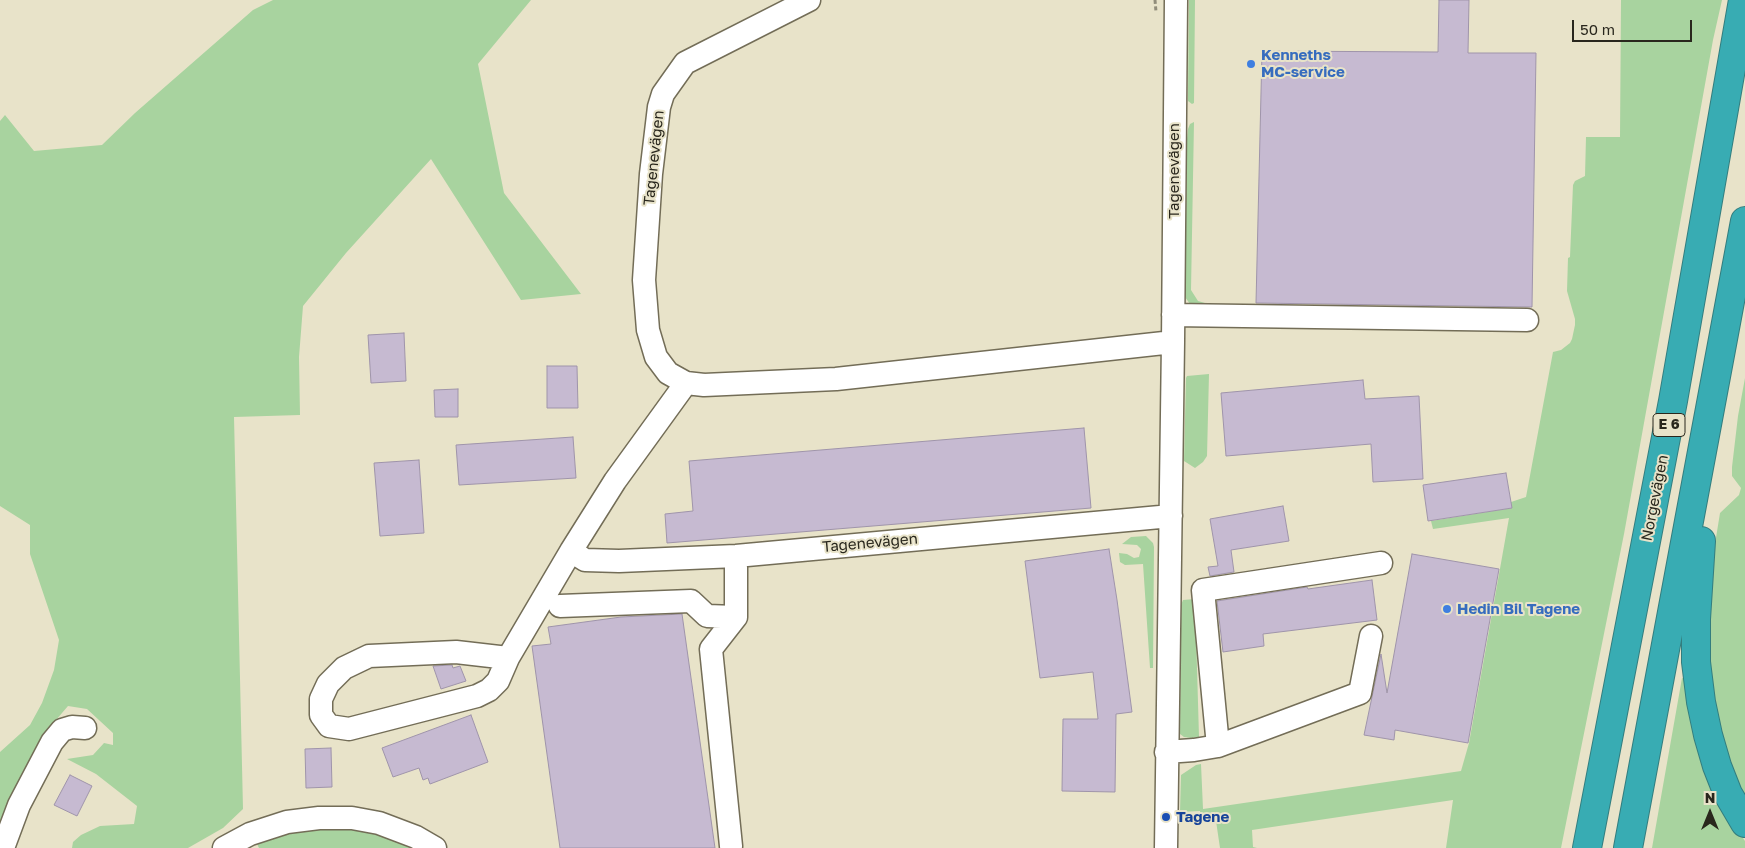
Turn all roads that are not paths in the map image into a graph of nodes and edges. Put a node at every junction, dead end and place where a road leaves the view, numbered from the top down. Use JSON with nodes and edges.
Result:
{"nodes":[{"id":1,"x":809,"y":0,"type":"edge"},
{"id":2,"x":1176,"y":0,"type":"edge"},
{"id":3,"x":1743,"y":0,"type":"edge"},
{"id":4,"x":1745,"y":221,"type":"edge"},
{"id":5,"x":1173,"y":315,"type":"junction"},
{"id":6,"x":1527,"y":320,"type":"dead end"},
{"id":7,"x":1173,"y":342,"type":"junction"},
{"id":8,"x":1717,"y":373,"type":"junction"},
{"id":9,"x":686,"y":383,"type":"junction"},
{"id":10,"x":1171,"y":516,"type":"junction"},
{"id":11,"x":571,"y":551,"type":"junction"},
{"id":12,"x":736,"y":556,"type":"junction"},
{"id":13,"x":1382,"y":563,"type":"dead end"},
{"id":14,"x":560,"y":606,"type":"dead end"},
{"id":15,"x":736,"y":617,"type":"junction"},
{"id":16,"x":1371,"y":636,"type":"dead end"},
{"id":17,"x":508,"y":658,"type":"junction"},
{"id":18,"x":85,"y":728,"type":"dead end"},
{"id":19,"x":1218,"y":746,"type":"junction"},
{"id":20,"x":1166,"y":752,"type":"junction"},
{"id":21,"x":1745,"y":823,"type":"edge"},
{"id":22,"x":731,"y":846,"type":"dead end"},
{"id":23,"x":3,"y":848,"type":"edge"},
{"id":24,"x":224,"y":848,"type":"edge"},
{"id":25,"x":435,"y":848,"type":"edge"},
{"id":26,"x":1166,"y":848,"type":"edge"},
{"id":27,"x":1587,"y":848,"type":"edge"},
{"id":28,"x":1628,"y":848,"type":"edge"}],
"edges":[{"from":1,"to":9,"type":"street","name":"Tagenevägen"},
{"from":2,"to":5,"type":"street","name":"Tagenevägen"},
{"from":3,"to":27,"type":"highway","name":"Norgevägen","number":"E 6"},
{"from":4,"to":8,"type":"highway","number":"E 6"},
{"from":5,"to":6,"type":"street"},
{"from":5,"to":7,"type":"street","name":"Tagenevägen"},
{"from":7,"to":9,"type":"street","name":"Tagenevägen"},
{"from":7,"to":10,"type":"street","name":"Tagenevägen"},
{"from":8,"to":21,"type":"highway"},
{"from":8,"to":28,"type":"highway","number":"E 6"},
{"from":9,"to":11,"type":"street"},
{"from":10,"to":12,"type":"street","name":"Tagenevägen"},
{"from":10,"to":20,"type":"street","name":"Tagenevägen"},
{"from":11,"to":12,"type":"street","name":"Tagenevägen"},
{"from":11,"to":17,"type":"street"},
{"from":12,"to":15,"type":"street"},
{"from":13,"to":19,"type":"street"},
{"from":14,"to":15,"type":"street"},
{"from":15,"to":22,"type":"street"},
{"from":16,"to":19,"type":"street"},
{"from":17,"to":17,"type":"street"},
{"from":18,"to":23,"type":"street"},
{"from":19,"to":20,"type":"street"},
{"from":20,"to":26,"type":"street","name":"Tagenevägen"},
{"from":24,"to":25,"type":"street"}]}
